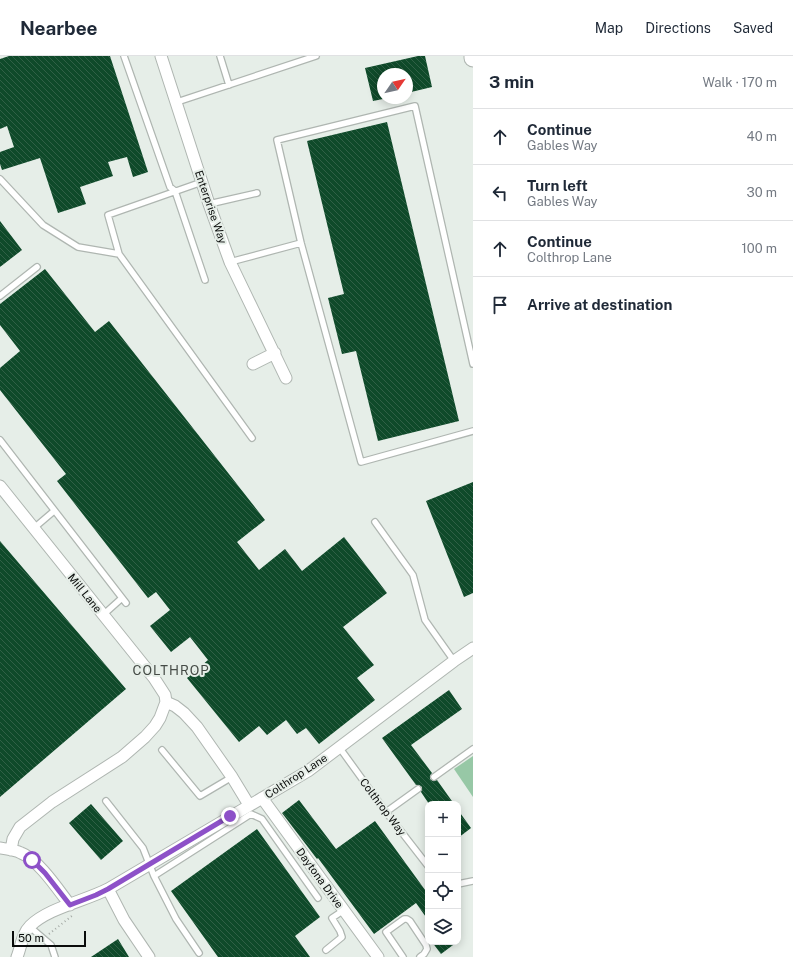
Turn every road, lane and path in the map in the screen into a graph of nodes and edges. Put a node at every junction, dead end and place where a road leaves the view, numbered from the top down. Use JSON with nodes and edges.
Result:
{"nodes":[{"id":1,"x":124,"y":56,"type":"edge"},
{"id":2,"x":161,"y":56,"type":"edge"},
{"id":3,"x":220,"y":56,"type":"edge"},
{"id":4,"x":316,"y":56,"type":"edge"},
{"id":5,"x":229,"y":85,"type":"junction"},
{"id":6,"x":177,"y":102,"type":"junction"},
{"id":7,"x":0,"y":179,"type":"edge"},
{"id":8,"x":202,"y":182,"type":"junction"},
{"id":9,"x":175,"y":191,"type":"junction"},
{"id":10,"x":257,"y":193,"type":"dead end"},
{"id":11,"x":209,"y":204,"type":"junction"},
{"id":12,"x":301,"y":243,"type":"junction"},
{"id":13,"x":119,"y":254,"type":"junction"},
{"id":14,"x":230,"y":262,"type":"junction"},
{"id":15,"x":37,"y":267,"type":"dead end"},
{"id":16,"x":205,"y":280,"type":"dead end"},
{"id":17,"x":0,"y":296,"type":"edge"},
{"id":18,"x":275,"y":353,"type":"junction"},
{"id":19,"x":253,"y":364,"type":"dead end"},
{"id":20,"x":473,"y":364,"type":"edge"},
{"id":21,"x":286,"y":378,"type":"dead end"},
{"id":22,"x":473,"y":431,"type":"edge"},
{"id":23,"x":252,"y":438,"type":"dead end"},
{"id":24,"x":0,"y":440,"type":"edge"},
{"id":25,"x":0,"y":486,"type":"edge"},
{"id":26,"x":54,"y":511,"type":"junction"},
{"id":27,"x":375,"y":522,"type":"dead end"},
{"id":28,"x":34,"y":528,"type":"junction"},
{"id":29,"x":122,"y":598,"type":"junction"},
{"id":30,"x":126,"y":603,"type":"dead end"},
{"id":31,"x":103,"y":615,"type":"junction"},
{"id":32,"x":473,"y":648,"type":"edge"},
{"id":33,"x":454,"y":660,"type":"junction"},
{"id":34,"x":166,"y":702,"type":"junction"},
{"id":35,"x":340,"y":747,"type":"junction"},
{"id":36,"x":473,"y":749,"type":"edge"},
{"id":37,"x":162,"y":750,"type":"dead end"},
{"id":38,"x":232,"y":777,"type":"junction"},
{"id":39,"x":434,"y":777,"type":"dead end"},
{"id":40,"x":418,"y":789,"type":"dead end"},
{"id":41,"x":262,"y":798,"type":"junction"},
{"id":42,"x":106,"y":801,"type":"dead end"},
{"id":43,"x":249,"y":804,"type":"junction"},
{"id":44,"x":386,"y":812,"type":"junction"},
{"id":45,"x":5,"y":849,"type":"edge"},
{"id":46,"x":425,"y":862,"type":"edge"},
{"id":47,"x":150,"y":864,"type":"junction"},
{"id":48,"x":154,"y":876,"type":"junction"},
{"id":49,"x":473,"y":881,"type":"edge"},
{"id":50,"x":461,"y":884,"type":"edge"},
{"id":51,"x":108,"y":889,"type":"junction"},
{"id":52,"x":318,"y":898,"type":"dead end"},
{"id":53,"x":74,"y":908,"type":"junction"},
{"id":54,"x":344,"y":910,"type":"junction"},
{"id":55,"x":30,"y":927,"type":"junction"},
{"id":56,"x":44,"y":938,"type":"junction"},
{"id":57,"x":326,"y":950,"type":"dead end"},
{"id":58,"x":199,"y":953,"type":"dead end"},
{"id":59,"x":17,"y":957,"type":"edge"},
{"id":60,"x":55,"y":957,"type":"edge"},
{"id":61,"x":149,"y":957,"type":"edge"},
{"id":62,"x":378,"y":957,"type":"edge"},
{"id":63,"x":403,"y":957,"type":"edge"},
{"id":64,"x":420,"y":957,"type":"edge"}],
"edges":[{"from":1,"to":9,"type":"lane"},
{"from":2,"to":6,"type":"street","name":"Enterprise Way"},
{"from":3,"to":5,"type":"lane"},
{"from":4,"to":5,"type":"lane"},
{"from":5,"to":6,"type":"lane"},
{"from":6,"to":8,"type":"street","name":"Enterprise Way"},
{"from":7,"to":13,"type":"lane"},
{"from":8,"to":9,"type":"lane"},
{"from":8,"to":11,"type":"street","name":"Enterprise Way"},
{"from":9,"to":13,"type":"lane"},
{"from":9,"to":16,"type":"lane"},
{"from":10,"to":11,"type":"lane"},
{"from":11,"to":14,"type":"street","name":"Enterprise Way"},
{"from":12,"to":14,"type":"lane"},
{"from":12,"to":20,"type":"lane"},
{"from":12,"to":22,"type":"lane"},
{"from":13,"to":23,"type":"lane"},
{"from":14,"to":18,"type":"street","name":"Enterprise Way"},
{"from":15,"to":17,"type":"lane"},
{"from":18,"to":19,"type":"street"},
{"from":18,"to":21,"type":"street","name":"Enterprise Way"},
{"from":24,"to":26,"type":"lane"},
{"from":25,"to":28,"type":"street","name":"Mill Lane"},
{"from":26,"to":28,"type":"lane"},
{"from":26,"to":29,"type":"lane"},
{"from":27,"to":33,"type":"lane"},
{"from":28,"to":31,"type":"street","name":"Mill Lane"},
{"from":29,"to":30,"type":"lane"},
{"from":29,"to":31,"type":"lane"},
{"from":31,"to":34,"type":"street","name":"Mill Lane"},
{"from":32,"to":33,"type":"street","name":"Colthrop Lane"},
{"from":33,"to":35,"type":"street","name":"Colthrop Lane"},
{"from":34,"to":38,"type":"street"},
{"from":34,"to":45,"type":"street"},
{"from":35,"to":41,"type":"street","name":"Colthrop Lane"},
{"from":35,"to":44,"type":"lane","name":"Colthrop Way"},
{"from":36,"to":39,"type":"lane"},
{"from":37,"to":38,"type":"lane"},
{"from":38,"to":43,"type":"street"},
{"from":40,"to":44,"type":"lane"},
{"from":41,"to":43,"type":"street","name":"Colthrop Lane"},
{"from":41,"to":54,"type":"street","name":"Daytona Drive"},
{"from":42,"to":47,"type":"lane"},
{"from":43,"to":47,"type":"street","name":"Colthrop Lane"},
{"from":44,"to":46,"type":"lane","name":"Colthrop Way"},
{"from":45,"to":53,"type":"street"},
{"from":47,"to":48,"type":"lane"},
{"from":47,"to":51,"type":"street","name":"Colthrop Lane"},
{"from":48,"to":52,"type":"lane"},
{"from":48,"to":58,"type":"lane"},
{"from":49,"to":50,"type":"lane"},
{"from":51,"to":53,"type":"street","name":"Colthrop Lane"},
{"from":51,"to":61,"type":"street"},
{"from":53,"to":55,"type":"street"},
{"from":53,"to":56,"type":"path"},
{"from":54,"to":57,"type":"lane"},
{"from":54,"to":62,"type":"street","name":"Daytona Drive"},
{"from":55,"to":56,"type":"lane"},
{"from":55,"to":59,"type":"street"},
{"from":56,"to":60,"type":"lane"},
{"from":63,"to":64,"type":"lane"}]}
